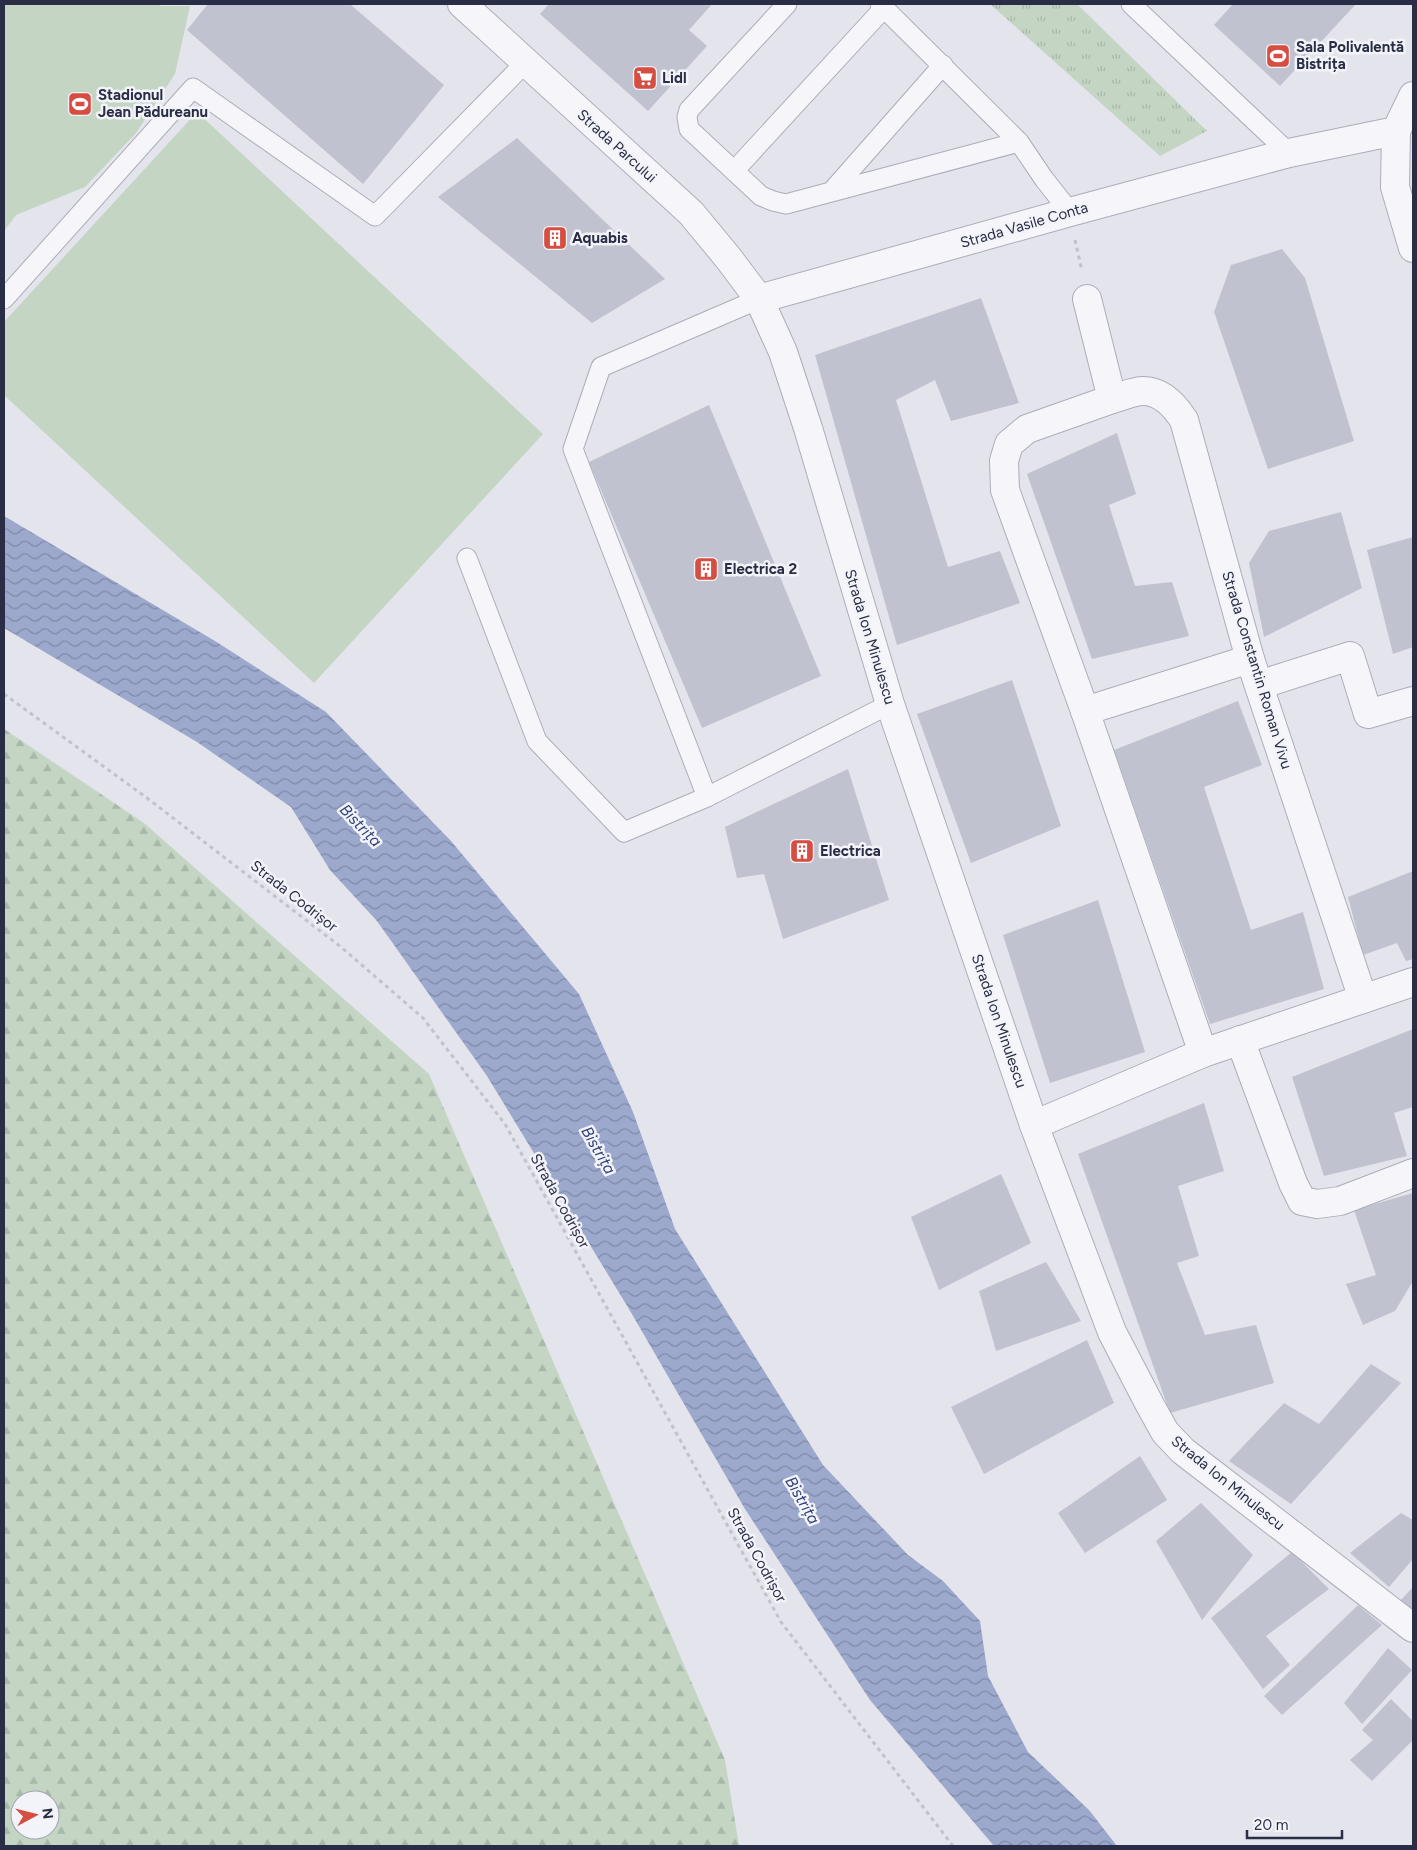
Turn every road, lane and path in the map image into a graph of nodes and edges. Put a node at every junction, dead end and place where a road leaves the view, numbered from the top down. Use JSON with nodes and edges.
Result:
{"nodes":[{"id":1,"x":462,"y":4,"type":"edge"},
{"id":2,"x":787,"y":4,"type":"edge"},
{"id":3,"x":1131,"y":4,"type":"edge"},
{"id":4,"x":882,"y":6,"type":"edge"},
{"id":5,"x":526,"y":62,"type":"junction"},
{"id":6,"x":943,"y":66,"type":"junction"},
{"id":7,"x":1413,"y":96,"type":"edge"},
{"id":8,"x":1396,"y":131,"type":"junction"},
{"id":9,"x":1020,"y":142,"type":"junction"},
{"id":10,"x":1289,"y":153,"type":"junction"},
{"id":11,"x":734,"y":171,"type":"junction"},
{"id":12,"x":832,"y":191,"type":"junction"},
{"id":13,"x":1070,"y":212,"type":"junction"},
{"id":14,"x":1413,"y":248,"type":"edge"},
{"id":15,"x":4,"y":299,"type":"edge"},
{"id":16,"x":759,"y":299,"type":"junction"},
{"id":17,"x":1087,"y":299,"type":"joint"},
{"id":18,"x":1112,"y":399,"type":"junction"},
{"id":19,"x":467,"y":558,"type":"dead end"},
{"id":20,"x":1250,"y":659,"type":"junction"},
{"id":21,"x":1259,"y":685,"type":"junction"},
{"id":22,"x":4,"y":694,"type":"edge"},
{"id":23,"x":1413,"y":701,"type":"edge"},
{"id":24,"x":890,"y":704,"type":"junction"},
{"id":25,"x":1085,"y":711,"type":"junction"},
{"id":26,"x":708,"y":798,"type":"junction"},
{"id":27,"x":1413,"y":982,"type":"edge"},
{"id":28,"x":1363,"y":999,"type":"junction"},
{"id":29,"x":1240,"y":1040,"type":"junction"},
{"id":30,"x":1203,"y":1053,"type":"junction"},
{"id":31,"x":1034,"y":1125,"type":"junction"},
{"id":32,"x":1413,"y":1173,"type":"edge"},
{"id":33,"x":1413,"y":1628,"type":"edge"},
{"id":34,"x":953,"y":1846,"type":"edge"}],
"edges":[{"from":1,"to":5,"type":"street","name":"Strada Parcului"},
{"from":2,"to":11,"type":"lane"},
{"from":3,"to":10,"type":"lane"},
{"from":4,"to":6,"type":"lane"},
{"from":4,"to":11,"type":"lane"},
{"from":5,"to":15,"type":"lane"},
{"from":5,"to":16,"type":"street","name":"Strada Parcului"},
{"from":6,"to":9,"type":"lane"},
{"from":6,"to":12,"type":"lane"},
{"from":7,"to":8,"type":"street"},
{"from":8,"to":10,"type":"street","name":"Strada Vasile Conta"},
{"from":8,"to":14,"type":"street"},
{"from":9,"to":12,"type":"lane"},
{"from":9,"to":13,"type":"lane"},
{"from":10,"to":13,"type":"street","name":"Strada Vasile Conta"},
{"from":11,"to":12,"type":"lane"},
{"from":13,"to":16,"type":"street","name":"Strada Vasile Conta"},
{"from":13,"to":17,"type":"path"},
{"from":16,"to":24,"type":"street","name":"Strada Ion Minulescu"},
{"from":16,"to":26,"type":"lane"},
{"from":17,"to":18,"type":"street"},
{"from":18,"to":20,"type":"street","name":"Strada Constantin Roman Vivu"},
{"from":18,"to":25,"type":"street","name":"Strada Constantin Roman Vivu"},
{"from":19,"to":26,"type":"lane"},
{"from":20,"to":21,"type":"street","name":"Strada Constantin Roman Vivu"},
{"from":20,"to":25,"type":"street"},
{"from":21,"to":23,"type":"street"},
{"from":21,"to":28,"type":"street","name":"Strada Constantin Roman Vivu"},
{"from":22,"to":34,"type":"path","name":"Strada Codrișor"},
{"from":24,"to":26,"type":"lane"},
{"from":24,"to":31,"type":"street","name":"Strada Ion Minulescu"},
{"from":25,"to":30,"type":"street","name":"Strada Constantin Roman Vivu"},
{"from":27,"to":28,"type":"street"},
{"from":28,"to":29,"type":"street"},
{"from":29,"to":30,"type":"street"},
{"from":29,"to":32,"type":"street"},
{"from":30,"to":31,"type":"street"},
{"from":31,"to":33,"type":"street","name":"Strada Ion Minulescu"}]}
